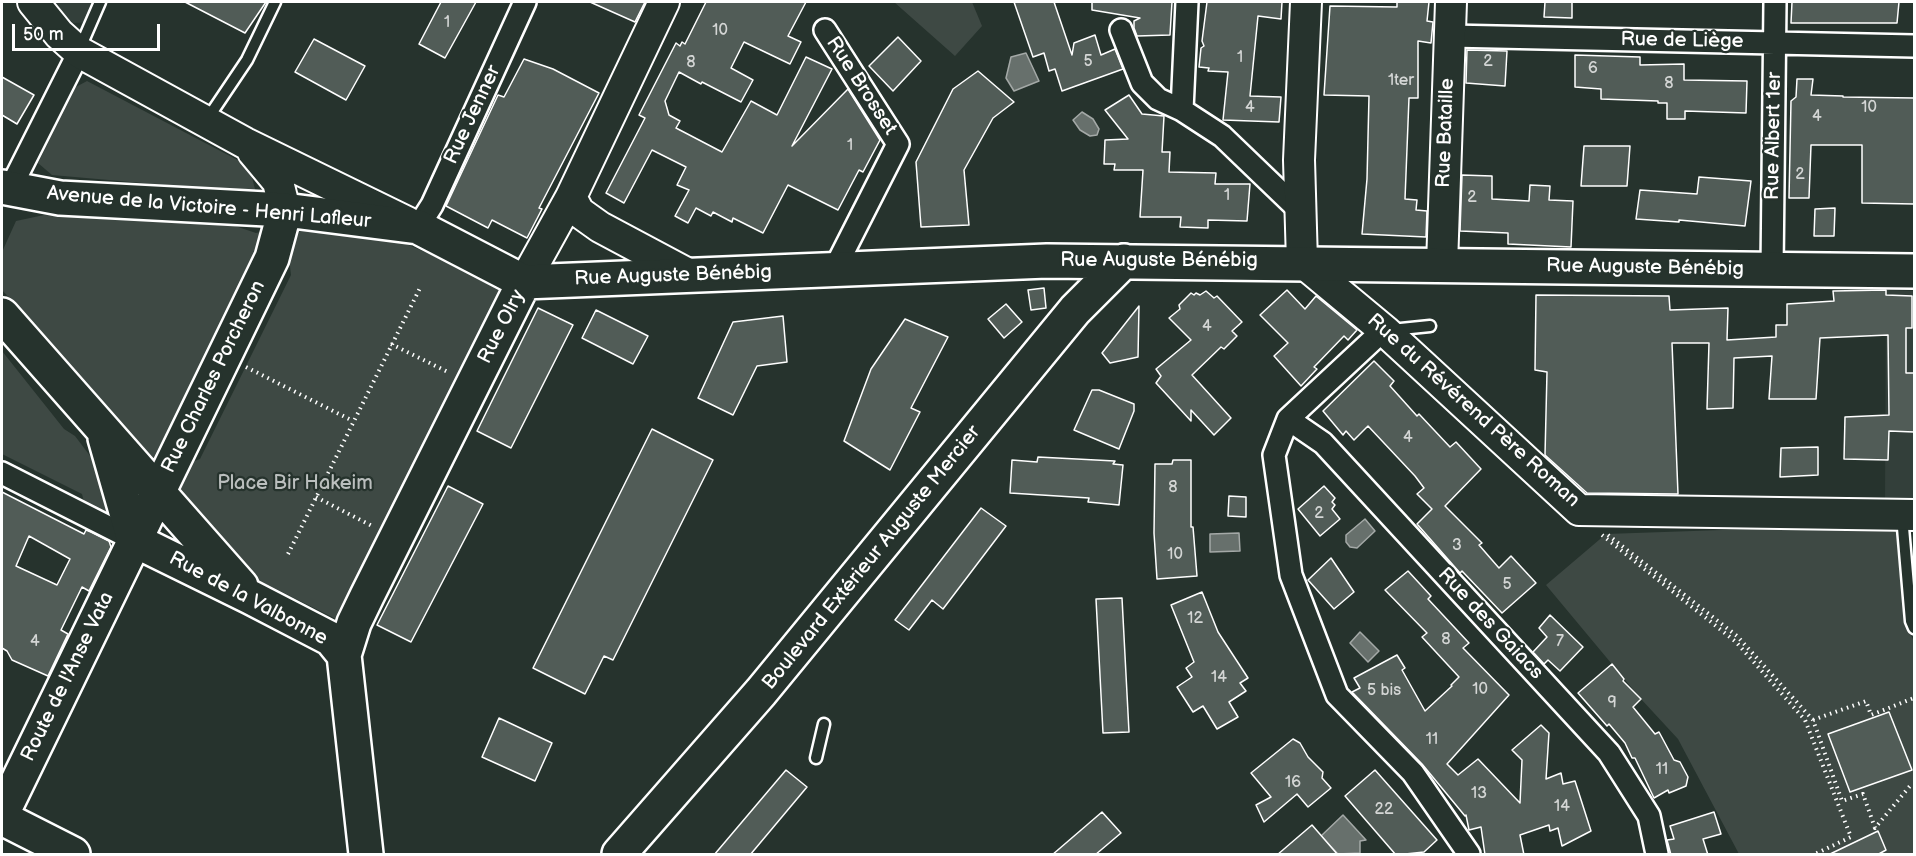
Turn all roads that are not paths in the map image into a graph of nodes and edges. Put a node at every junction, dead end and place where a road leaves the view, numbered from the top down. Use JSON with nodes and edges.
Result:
{"nodes":[{"id":1,"x":33,"y":2,"type":"edge"},
{"id":2,"x":100,"y":2,"type":"edge"},
{"id":3,"x":275,"y":2,"type":"edge"},
{"id":4,"x":525,"y":2,"type":"edge"},
{"id":5,"x":664,"y":2,"type":"edge"},
{"id":6,"x":1186,"y":2,"type":"edge"},
{"id":7,"x":1306,"y":2,"type":"edge"},
{"id":8,"x":1451,"y":2,"type":"edge"},
{"id":9,"x":1775,"y":2,"type":"edge"},
{"id":10,"x":825,"y":30,"type":"dead end"},
{"id":11,"x":1121,"y":30,"type":"dead end"},
{"id":12,"x":1450,"y":36,"type":"junction"},
{"id":13,"x":1775,"y":44,"type":"junction"},
{"id":14,"x":1914,"y":46,"type":"edge"},
{"id":15,"x":79,"y":52,"type":"junction"},
{"id":16,"x":1182,"y":110,"type":"junction"},
{"id":17,"x":206,"y":121,"type":"junction"},
{"id":18,"x":245,"y":143,"type":"junction"},
{"id":19,"x":6,"y":188,"type":"edge"},
{"id":20,"x":571,"y":197,"type":"junction"},
{"id":21,"x":285,"y":210,"type":"junction"},
{"id":22,"x":1300,"y":211,"type":"junction"},
{"id":23,"x":418,"y":227,"type":"junction"},
{"id":24,"x":1047,"y":261,"type":"junction"},
{"id":25,"x":1124,"y":261,"type":"junction"},
{"id":26,"x":1302,"y":262,"type":"junction"},
{"id":27,"x":1442,"y":265,"type":"junction"},
{"id":28,"x":834,"y":270,"type":"junction"},
{"id":29,"x":1772,"y":270,"type":"junction"},
{"id":30,"x":1914,"y":271,"type":"edge"},
{"id":31,"x":690,"y":275,"type":"junction"},
{"id":32,"x":524,"y":282,"type":"junction"},
{"id":33,"x":1076,"y":310,"type":"junction"},
{"id":34,"x":2,"y":315,"type":"edge"},
{"id":35,"x":1430,"y":326,"type":"dead end"},
{"id":36,"x":1385,"y":331,"type":"junction"},
{"id":37,"x":1288,"y":419,"type":"junction"},
{"id":38,"x":104,"y":433,"type":"junction"},
{"id":39,"x":2,"y":473,"type":"edge"},
{"id":40,"x":158,"y":491,"type":"junction"},
{"id":41,"x":1908,"y":515,"type":"edge"},
{"id":42,"x":134,"y":540,"type":"junction"},
{"id":43,"x":250,"y":597,"type":"junction"},
{"id":44,"x":1914,"y":628,"type":"edge"},
{"id":45,"x":344,"y":655,"type":"junction"},
{"id":46,"x":824,"y":724,"type":"dead end"},
{"id":47,"x":816,"y":758,"type":"dead end"},
{"id":48,"x":2,"y":816,"type":"edge"},
{"id":49,"x":73,"y":855,"type":"edge"},
{"id":50,"x":366,"y":855,"type":"edge"},
{"id":51,"x":619,"y":855,"type":"edge"},
{"id":52,"x":1469,"y":855,"type":"edge"},
{"id":53,"x":1657,"y":855,"type":"edge"}],
"edges":[{"from":1,"to":15,"type":"street"},
{"from":2,"to":15,"type":"lane"},
{"from":3,"to":17,"type":"lane"},
{"from":4,"to":23,"type":"street","name":"Rue Jenner"},
{"from":5,"to":20,"type":"street","name":"Rue Olry"},
{"from":6,"to":16,"type":"street"},
{"from":7,"to":22,"type":"street"},
{"from":8,"to":12,"type":"street","name":"Rue Bataille"},
{"from":9,"to":13,"type":"street","name":"Rue Albert 1er"},
{"from":10,"to":28,"type":"street","name":"Rue Brosset"},
{"from":11,"to":16,"type":"street"},
{"from":12,"to":13,"type":"street","name":"Rue de Liège"},
{"from":12,"to":27,"type":"street","name":"Rue Bataille"},
{"from":13,"to":14,"type":"street","name":"Rue de Liège"},
{"from":13,"to":29,"type":"street","name":"Rue Albert 1er"},
{"from":15,"to":17,"type":"street"},
{"from":15,"to":19,"type":"street"},
{"from":16,"to":22,"type":"street"},
{"from":17,"to":18,"type":"street"},
{"from":18,"to":21,"type":"street"},
{"from":18,"to":23,"type":"street"},
{"from":19,"to":21,"type":"main road","name":"Avenue de la Victoire - Henri Lafleur"},
{"from":20,"to":31,"type":"street"},
{"from":20,"to":32,"type":"street","name":"Rue Olry"},
{"from":21,"to":23,"type":"main road","name":"Avenue de la Victoire - Henri Lafleur"},
{"from":21,"to":40,"type":"main road","name":"Rue Charles Porcheron"},
{"from":22,"to":26,"type":"street"},
{"from":23,"to":32,"type":"main road","name":"Rue Auguste Bénébig"},
{"from":24,"to":25,"type":"main road","name":"Rue Auguste Bénébig"},
{"from":24,"to":28,"type":"main road","name":"Rue Auguste Bénébig"},
{"from":24,"to":33,"type":"main road"},
{"from":25,"to":26,"type":"main road","name":"Rue Auguste Bénébig"},
{"from":25,"to":33,"type":"main road","name":"Boulevard Extérieur Auguste Mercier"},
{"from":26,"to":27,"type":"main road","name":"Rue Auguste Bénébig"},
{"from":26,"to":36,"type":"street","name":"Rue du Révérend Père Roman"},
{"from":27,"to":29,"type":"main road","name":"Rue Auguste Bénébig"},
{"from":28,"to":31,"type":"main road","name":"Rue Auguste Bénébig"},
{"from":29,"to":30,"type":"main road","name":"Rue Auguste Bénébig"},
{"from":31,"to":32,"type":"main road","name":"Rue Auguste Bénébig"},
{"from":32,"to":45,"type":"main road","name":"Rue Olry"},
{"from":33,"to":51,"type":"main road","name":"Boulevard Extérieur Auguste Mercier"},
{"from":34,"to":38,"type":"main road"},
{"from":35,"to":36,"type":"lane"},
{"from":36,"to":37,"type":"street"},
{"from":36,"to":41,"type":"street","name":"Rue du Révérend Père Roman"},
{"from":37,"to":52,"type":"street"},
{"from":37,"to":53,"type":"street","name":"Rue des Gaiacs"},
{"from":38,"to":40,"type":"main road"},
{"from":38,"to":42,"type":"main road"},
{"from":39,"to":42,"type":"street","name":"Rue de la Valbonne"},
{"from":40,"to":42,"type":"main road","name":"Rue Charles Porcheron"},
{"from":40,"to":43,"type":"main road"},
{"from":41,"to":44,"type":"lane"},
{"from":42,"to":43,"type":"main road","name":"Rue de la Valbonne"},
{"from":42,"to":48,"type":"main road","name":"Route de l'Anse Vata"},
{"from":43,"to":45,"type":"main road","name":"Rue de la Valbonne"},
{"from":45,"to":50,"type":"main road","name":"Rue de la Valbonne"},
{"from":46,"to":47,"type":"lane"},
{"from":48,"to":49,"type":"main road"}]}
